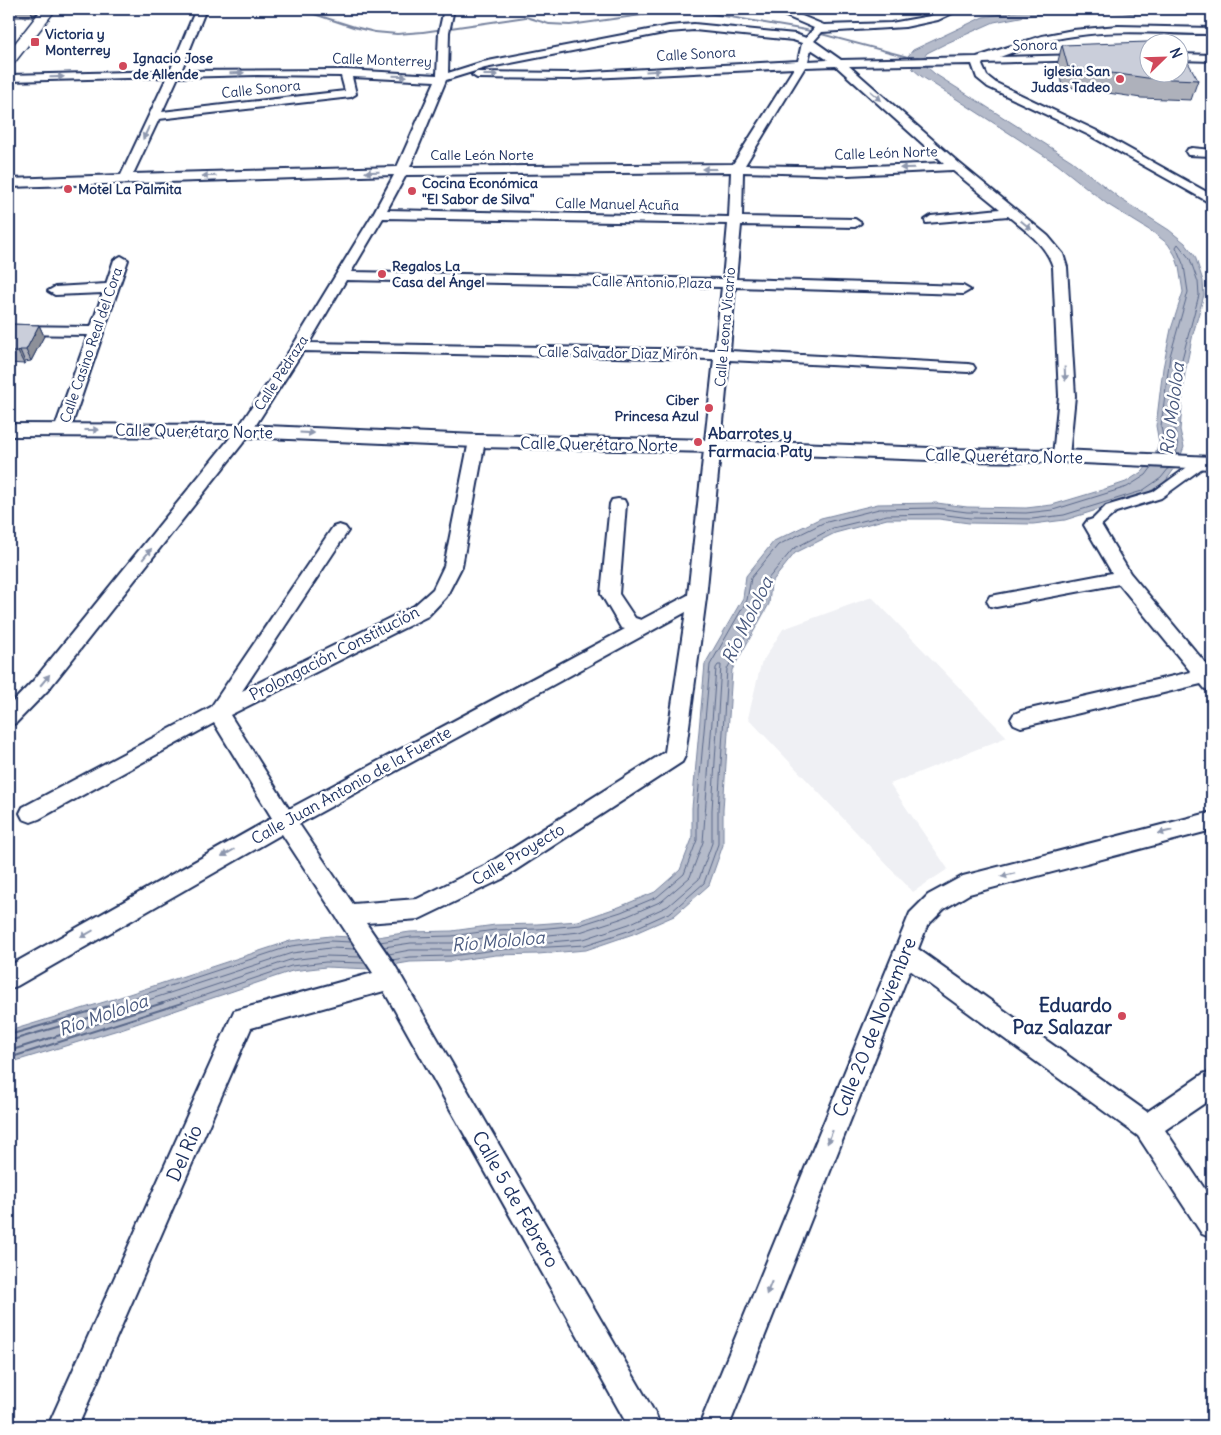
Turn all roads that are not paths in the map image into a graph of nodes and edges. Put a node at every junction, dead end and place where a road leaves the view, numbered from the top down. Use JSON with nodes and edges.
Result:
{"nodes":[{"id":1,"x":49,"y":9,"type":"edge"},
{"id":2,"x":201,"y":9,"type":"edge"},
{"id":3,"x":448,"y":9,"type":"edge"},
{"id":4,"x":777,"y":9,"type":"edge"},
{"id":5,"x":955,"y":9,"type":"edge"},
{"id":6,"x":1212,"y":31,"type":"edge"},
{"id":7,"x":815,"y":34,"type":"junction"},
{"id":8,"x":1188,"y":57,"type":"edge"},
{"id":9,"x":1099,"y":58,"type":"edge"},
{"id":10,"x":1212,"y":58,"type":"edge"},
{"id":11,"x":9,"y":60,"type":"edge"},
{"id":12,"x":952,"y":60,"type":"joint"},
{"id":13,"x":979,"y":60,"type":"junction"},
{"id":14,"x":802,"y":64,"type":"junction"},
{"id":15,"x":840,"y":64,"type":"junction"},
{"id":16,"x":346,"y":73,"type":"junction"},
{"id":17,"x":174,"y":74,"type":"junction"},
{"id":18,"x":9,"y":78,"type":"edge"},
{"id":19,"x":442,"y":78,"type":"junction"},
{"id":20,"x":154,"y":116,"type":"junction"},
{"id":21,"x":1192,"y":152,"type":"dead end"},
{"id":22,"x":1212,"y":154,"type":"edge"},
{"id":23,"x":955,"y":166,"type":"junction"},
{"id":24,"x":738,"y":168,"type":"junction"},
{"id":25,"x":402,"y":171,"type":"junction"},
{"id":26,"x":125,"y":178,"type":"junction"},
{"id":27,"x":9,"y":183,"type":"edge"},
{"id":28,"x":1212,"y":200,"type":"edge"},
{"id":29,"x":1011,"y":212,"type":"junction"},
{"id":30,"x":378,"y":214,"type":"junction"},
{"id":31,"x":931,"y":220,"type":"dead end"},
{"id":32,"x":735,"y":221,"type":"junction"},
{"id":33,"x":855,"y":223,"type":"dead end"},
{"id":34,"x":121,"y":260,"type":"dead end"},
{"id":35,"x":340,"y":276,"type":"junction"},
{"id":36,"x":729,"y":283,"type":"junction"},
{"id":37,"x":110,"y":288,"type":"junction"},
{"id":38,"x":963,"y":290,"type":"dead end"},
{"id":39,"x":54,"y":291,"type":"dead end"},
{"id":40,"x":9,"y":330,"type":"edge"},
{"id":41,"x":96,"y":331,"type":"junction"},
{"id":42,"x":299,"y":347,"type":"junction"},
{"id":43,"x":722,"y":355,"type":"junction"},
{"id":44,"x":968,"y":368,"type":"dead end"},
{"id":45,"x":9,"y":430,"type":"edge"},
{"id":46,"x":62,"y":430,"type":"junction"},
{"id":47,"x":244,"y":431,"type":"junction"},
{"id":48,"x":476,"y":441,"type":"junction"},
{"id":49,"x":714,"y":446,"type":"junction"},
{"id":50,"x":1061,"y":456,"type":"junction"},
{"id":51,"x":1201,"y":463,"type":"edge"},
{"id":52,"x":618,"y":504,"type":"dead end"},
{"id":53,"x":1092,"y":525,"type":"joint"},
{"id":54,"x":339,"y":530,"type":"dead end"},
{"id":55,"x":1123,"y":577,"type":"junction"},
{"id":56,"x":697,"y":598,"type":"junction"},
{"id":57,"x":996,"y":600,"type":"dead end"},
{"id":58,"x":642,"y":627,"type":"junction"},
{"id":59,"x":1209,"y":680,"type":"edge"},
{"id":60,"x":218,"y":712,"type":"junction"},
{"id":61,"x":10,"y":716,"type":"edge"},
{"id":62,"x":1021,"y":719,"type":"dead end"},
{"id":63,"x":675,"y":756,"type":"joint"},
{"id":64,"x":31,"y":812,"type":"dead end"},
{"id":65,"x":286,"y":821,"type":"junction"},
{"id":66,"x":1212,"y":822,"type":"edge"},
{"id":67,"x":350,"y":918,"type":"junction"},
{"id":68,"x":904,"y":952,"type":"junction"},
{"id":69,"x":388,"y":976,"type":"junction"},
{"id":70,"x":9,"y":978,"type":"edge"},
{"id":71,"x":1212,"y":1082,"type":"edge"},
{"id":72,"x":1146,"y":1127,"type":"junction"},
{"id":73,"x":1212,"y":1224,"type":"edge"},
{"id":74,"x":63,"y":1426,"type":"edge"},
{"id":75,"x":645,"y":1426,"type":"edge"},
{"id":76,"x":714,"y":1426,"type":"edge"}],
"edges":[{"from":1,"to":11,"type":"main road"},
{"from":2,"to":17,"type":"street"},
{"from":3,"to":19,"type":"street","name":"Calle Pedraza"},
{"from":4,"to":7,"type":"street"},
{"from":5,"to":7,"type":"street"},
{"from":6,"to":13,"type":"street"},
{"from":7,"to":14,"type":"street","name":"Calle Leona Vicario"},
{"from":7,"to":15,"type":"street"},
{"from":7,"to":19,"type":"street","name":"Calle Monterrey"},
{"from":8,"to":10,"type":"street"},
{"from":9,"to":13,"type":"street","name":"Sonora"},
{"from":12,"to":13,"type":"street","name":"Sonora"},
{"from":12,"to":15,"type":"street","name":"Calle Sonora"},
{"from":13,"to":28,"type":"street"},
{"from":14,"to":15,"type":"street","name":"Calle Sonora"},
{"from":19,"to":14,"type":"street","name":"Calle Sonora","one_way":true},
{"from":14,"to":24,"type":"street","name":"Calle Leona Vicario"},
{"from":15,"to":23,"type":"street","one_way":true},
{"from":17,"to":16,"type":"street","name":"Calle Monterrey","one_way":true},
{"from":16,"to":19,"type":"street","name":"Calle Monterrey","one_way":true},
{"from":16,"to":20,"type":"street","name":"Calle Sonora"},
{"from":18,"to":17,"type":"street","name":"Calle Monterrey","one_way":true},
{"from":17,"to":20,"type":"street"},
{"from":19,"to":25,"type":"street","name":"Calle Pedraza"},
{"from":20,"to":26,"type":"street","one_way":true},
{"from":21,"to":22,"type":"street"},
{"from":23,"to":24,"type":"street","name":"Calle León Norte","one_way":true},
{"from":23,"to":29,"type":"street"},
{"from":24,"to":25,"type":"street","name":"Calle León Norte","one_way":true},
{"from":24,"to":32,"type":"street","name":"Calle Leona Vicario"},
{"from":25,"to":26,"type":"street","name":"Calle León Norte","one_way":true},
{"from":25,"to":30,"type":"street","name":"Calle Pedraza"},
{"from":26,"to":27,"type":"street","name":"Calle León Norte"},
{"from":29,"to":31,"type":"street"},
{"from":29,"to":50,"type":"street","one_way":true},
{"from":30,"to":32,"type":"street","name":"Calle Manuel Acuña"},
{"from":30,"to":35,"type":"street","name":"Calle Pedraza"},
{"from":32,"to":33,"type":"street","name":"Calle Manuel Acuña"},
{"from":32,"to":36,"type":"street","name":"Calle Leona Vicario"},
{"from":34,"to":37,"type":"street","name":"Calle Casino Real del Cora"},
{"from":35,"to":36,"type":"street","name":"Calle Antonio Plaza"},
{"from":35,"to":42,"type":"street","name":"Calle Pedraza"},
{"from":36,"to":38,"type":"street","name":"Calle Antonio Plaza"},
{"from":36,"to":43,"type":"street","name":"Calle Leona Vicario"},
{"from":37,"to":39,"type":"street"},
{"from":37,"to":41,"type":"street","name":"Calle Casino Real del Cora"},
{"from":40,"to":41,"type":"street"},
{"from":41,"to":46,"type":"street","name":"Calle Casino Real del Cora"},
{"from":42,"to":43,"type":"street","name":"Calle Salvador Díaz Mirón"},
{"from":42,"to":47,"type":"street","name":"Calle Pedraza"},
{"from":43,"to":44,"type":"street","name":"Calle Salvador Díaz Mirón"},
{"from":43,"to":49,"type":"street","name":"Calle Leona Vicario"},
{"from":45,"to":46,"type":"street","name":"Calle Querétaro Norte"},
{"from":46,"to":47,"type":"street","name":"Calle Querétaro Norte","one_way":true},
{"from":47,"to":48,"type":"street","name":"Calle Querétaro Norte","one_way":true},
{"from":61,"to":47,"type":"street","name":"Calle Pedraza","one_way":true},
{"from":48,"to":49,"type":"street","name":"Calle Querétaro Norte"},
{"from":48,"to":60,"type":"street","name":"Prolongación Constitución"},
{"from":49,"to":50,"type":"street","name":"Calle Querétaro Norte"},
{"from":49,"to":56,"type":"street","name":"Calle Leona Vicario"},
{"from":50,"to":51,"type":"street","name":"Calle Querétaro Norte"},
{"from":51,"to":53,"type":"street"},
{"from":52,"to":58,"type":"street"},
{"from":53,"to":55,"type":"street"},
{"from":54,"to":60,"type":"street"},
{"from":55,"to":57,"type":"street"},
{"from":55,"to":59,"type":"street"},
{"from":56,"to":58,"type":"street","name":"Calle Juan Antonio de la Fuente"},
{"from":56,"to":63,"type":"street","name":"Calle Leona Vicario"},
{"from":58,"to":65,"type":"street","name":"Calle Juan Antonio de la Fuente"},
{"from":59,"to":62,"type":"street"},
{"from":60,"to":64,"type":"street","name":"Prolongación Constitución"},
{"from":60,"to":65,"type":"street"},
{"from":63,"to":67,"type":"street","name":"Calle Proyecto"},
{"from":65,"to":67,"type":"street"},
{"from":65,"to":70,"type":"street","name":"Calle Juan Antonio de la Fuente","one_way":true},
{"from":66,"to":68,"type":"street","name":"Calle 20 de Noviembre","one_way":true},
{"from":67,"to":69,"type":"street","name":"Calle 5 de Febrero"},
{"from":68,"to":72,"type":"street"},
{"from":68,"to":76,"type":"street","name":"Calle 20 de Noviembre","one_way":true},
{"from":69,"to":74,"type":"street","name":"Del Río"},
{"from":69,"to":75,"type":"street","name":"Calle 5 de Febrero"},
{"from":71,"to":72,"type":"street"},
{"from":72,"to":73,"type":"street"}]}
